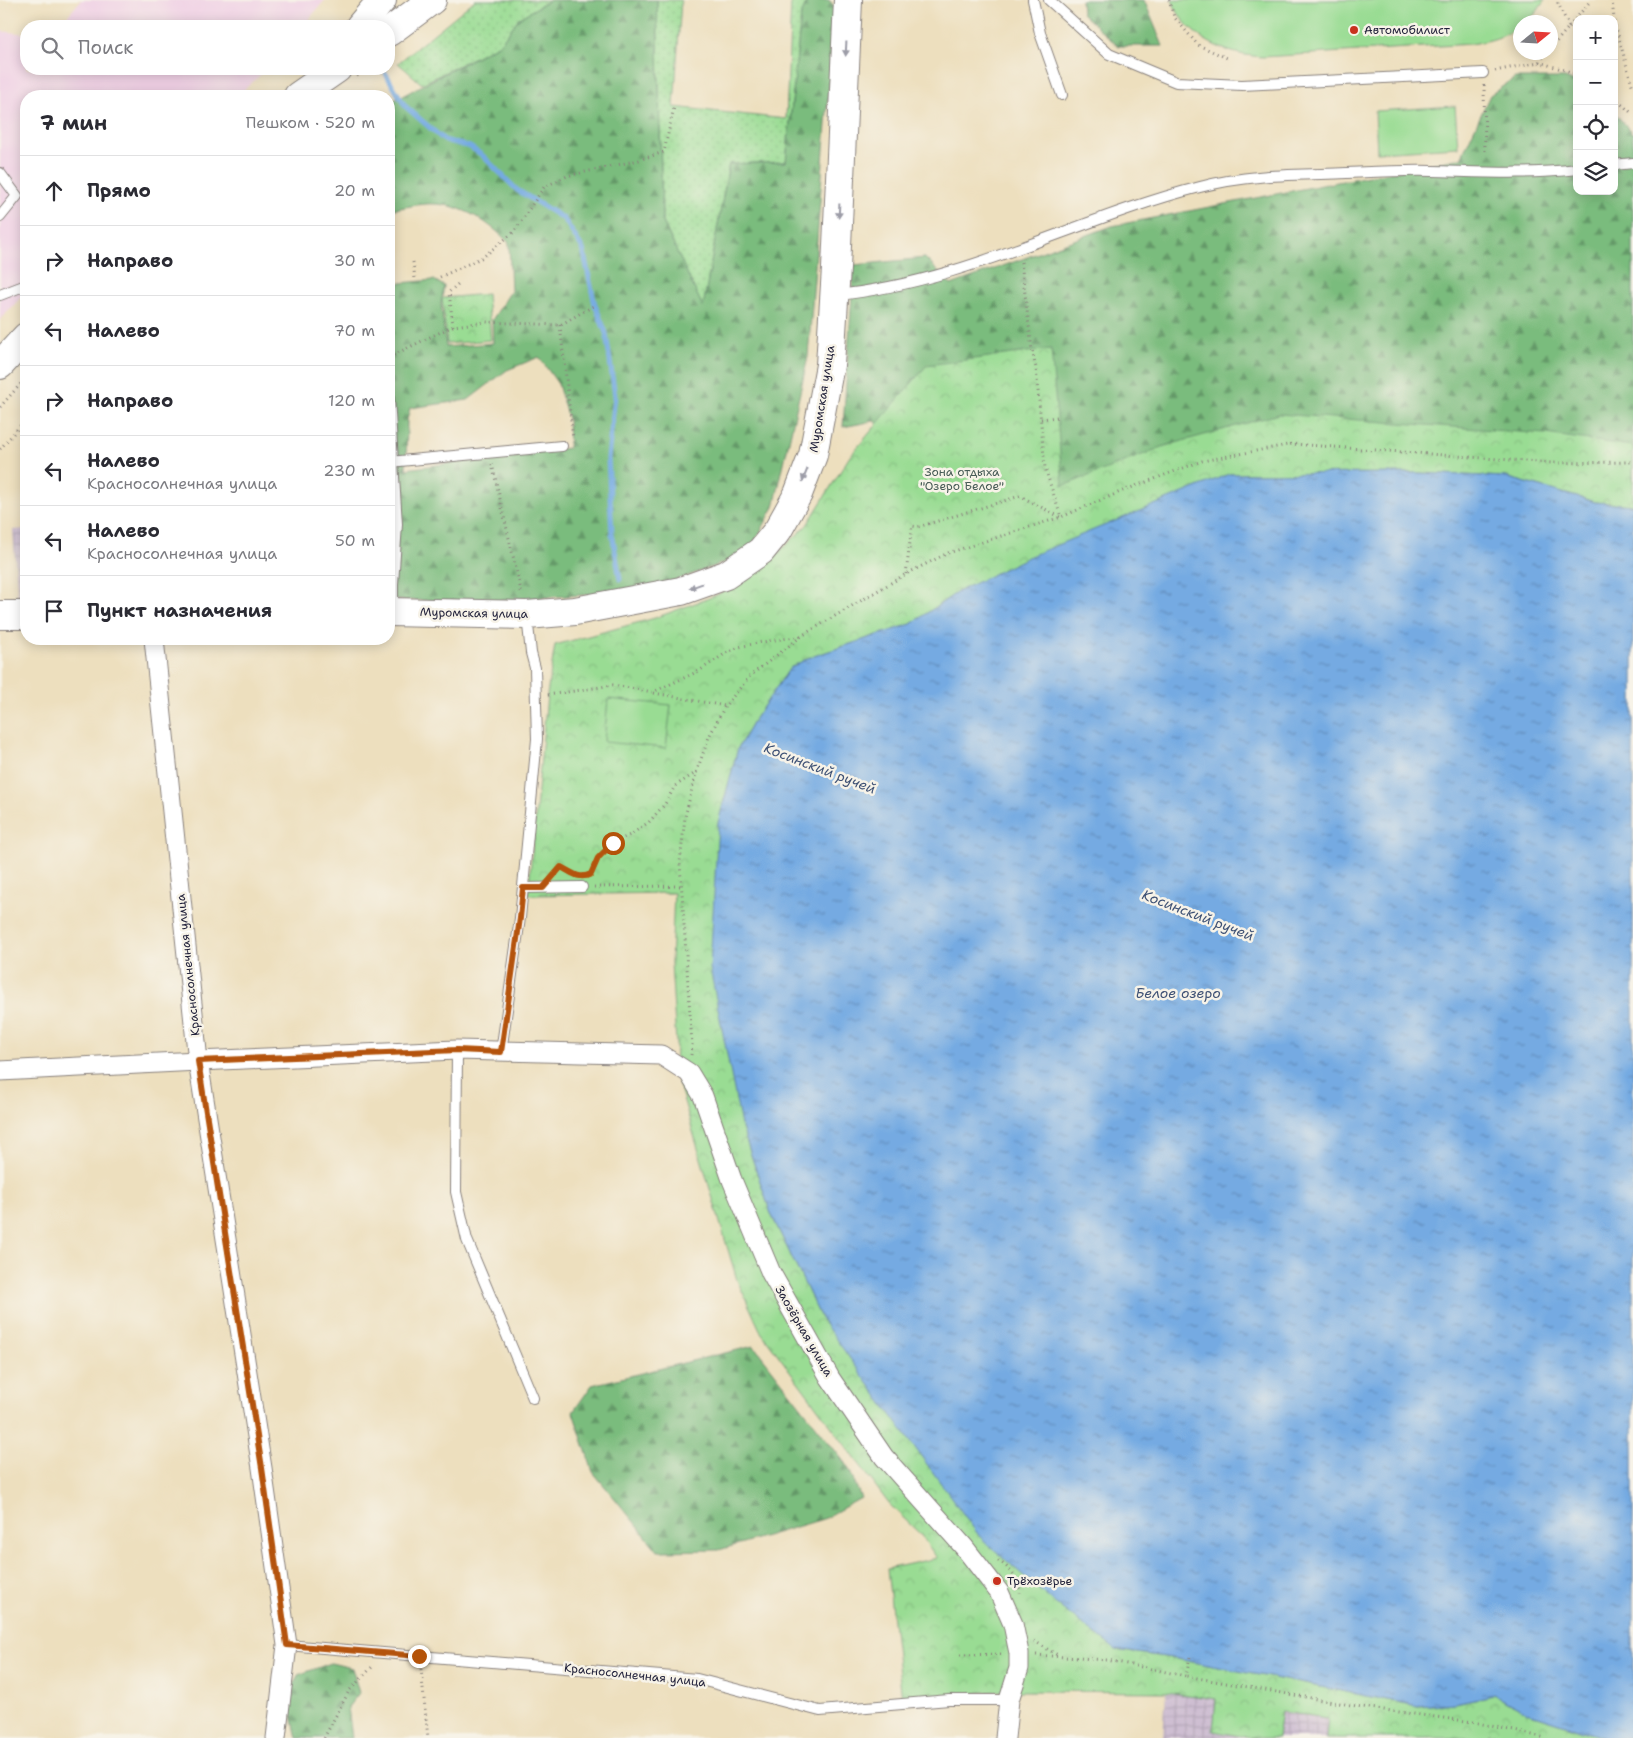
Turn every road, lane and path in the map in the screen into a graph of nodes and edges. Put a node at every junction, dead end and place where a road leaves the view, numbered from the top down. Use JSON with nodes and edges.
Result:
{"nodes":[{"id":1,"x":382,"y":0,"type":"edge"},
{"id":2,"x":432,"y":0,"type":"edge"},
{"id":3,"x":848,"y":0,"type":"edge"},
{"id":4,"x":1033,"y":0,"type":"edge"},
{"id":5,"x":1049,"y":0,"type":"edge"},
{"id":6,"x":1168,"y":0,"type":"edge"},
{"id":7,"x":1559,"y":0,"type":"edge"},
{"id":8,"x":1591,"y":0,"type":"edge"},
{"id":9,"x":1612,"y":0,"type":"edge"},
{"id":10,"x":1614,"y":15,"type":"edge"},
{"id":11,"x":365,"y":20,"type":"edge"},
{"id":12,"x":1569,"y":26,"type":"junction"},
{"id":13,"x":395,"y":28,"type":"edge"},
{"id":14,"x":1618,"y":34,"type":"edge"},
{"id":15,"x":1558,"y":39,"type":"edge"},
{"id":16,"x":1227,"y":58,"type":"dead end"},
{"id":17,"x":1539,"y":62,"type":"joint"},
{"id":18,"x":1484,"y":73,"type":"junction"},
{"id":19,"x":1573,"y":73,"type":"edge"},
{"id":20,"x":312,"y":75,"type":"edge"},
{"id":21,"x":328,"y":75,"type":"edge"},
{"id":22,"x":1633,"y":88,"type":"edge"},
{"id":23,"x":296,"y":90,"type":"edge"},
{"id":24,"x":307,"y":90,"type":"edge"},
{"id":25,"x":1062,"y":95,"type":"dead end"},
{"id":26,"x":1618,"y":101,"type":"edge"},
{"id":27,"x":674,"y":107,"type":"dead end"},
{"id":28,"x":1633,"y":114,"type":"edge"},
{"id":29,"x":1485,"y":154,"type":"dead end"},
{"id":30,"x":1633,"y":163,"type":"edge"},
{"id":31,"x":1618,"y":165,"type":"edge"},
{"id":32,"x":1573,"y":169,"type":"edge"},
{"id":33,"x":0,"y":173,"type":"edge"},
{"id":34,"x":0,"y":217,"type":"edge"},
{"id":35,"x":1019,"y":249,"type":"junction"},
{"id":36,"x":414,"y":262,"type":"dead end"},
{"id":37,"x":440,"y":277,"type":"dead end"},
{"id":38,"x":415,"y":279,"type":"dead end"},
{"id":39,"x":458,"y":284,"type":"dead end"},
{"id":40,"x":20,"y":287,"type":"edge"},
{"id":41,"x":0,"y":295,"type":"edge"},
{"id":42,"x":835,"y":295,"type":"junction"},
{"id":43,"x":595,"y":305,"type":"dead end"},
{"id":44,"x":560,"y":325,"type":"junction"},
{"id":45,"x":453,"y":326,"type":"junction"},
{"id":46,"x":20,"y":343,"type":"edge"},
{"id":47,"x":395,"y":353,"type":"edge"},
{"id":48,"x":0,"y":365,"type":"edge"},
{"id":49,"x":20,"y":385,"type":"edge"},
{"id":50,"x":0,"y":407,"type":"edge"},
{"id":51,"x":1057,"y":417,"type":"dead end"},
{"id":52,"x":1041,"y":419,"type":"junction"},
{"id":53,"x":20,"y":425,"type":"edge"},
{"id":54,"x":562,"y":446,"type":"joint"},
{"id":55,"x":0,"y":449,"type":"edge"},
{"id":56,"x":489,"y":452,"type":"junction"},
{"id":57,"x":395,"y":462,"type":"edge"},
{"id":58,"x":1633,"y":462,"type":"edge"},
{"id":59,"x":395,"y":503,"type":"edge"},
{"id":60,"x":1061,"y":517,"type":"junction"},
{"id":61,"x":395,"y":554,"type":"edge"},
{"id":62,"x":906,"y":574,"type":"junction"},
{"id":63,"x":395,"y":612,"type":"edge"},
{"id":64,"x":20,"y":614,"type":"edge"},
{"id":65,"x":0,"y":615,"type":"edge"},
{"id":66,"x":527,"y":615,"type":"junction"},
{"id":67,"x":803,"y":635,"type":"junction"},
{"id":68,"x":155,"y":645,"type":"edge"},
{"id":69,"x":653,"y":692,"type":"junction"},
{"id":70,"x":537,"y":696,"type":"junction"},
{"id":71,"x":725,"y":706,"type":"junction"},
{"id":72,"x":697,"y":772,"type":"junction"},
{"id":73,"x":582,"y":880,"type":"junction"},
{"id":74,"x":681,"y":886,"type":"junction"},
{"id":75,"x":523,"y":888,"type":"junction"},
{"id":76,"x":543,"y":888,"type":"junction"},
{"id":77,"x":457,"y":1050,"type":"junction"},
{"id":78,"x":501,"y":1052,"type":"junction"},
{"id":79,"x":198,"y":1061,"type":"junction"},
{"id":80,"x":0,"y":1071,"type":"edge"},
{"id":81,"x":690,"y":1073,"type":"junction"},
{"id":82,"x":533,"y":1398,"type":"dead end"},
{"id":83,"x":1014,"y":1630,"type":"junction"},
{"id":84,"x":287,"y":1645,"type":"junction"},
{"id":85,"x":385,"y":1653,"type":"junction"},
{"id":86,"x":1019,"y":1653,"type":"junction"},
{"id":87,"x":960,"y":1655,"type":"dead end"},
{"id":88,"x":419,"y":1656,"type":"junction"},
{"id":89,"x":1061,"y":1657,"type":"junction"},
{"id":90,"x":1190,"y":1657,"type":"dead end"},
{"id":91,"x":1186,"y":1676,"type":"junction"},
{"id":92,"x":1009,"y":1700,"type":"junction"},
{"id":93,"x":276,"y":1738,"type":"edge"},
{"id":94,"x":324,"y":1738,"type":"edge"},
{"id":95,"x":428,"y":1738,"type":"edge"},
{"id":96,"x":1005,"y":1738,"type":"edge"},
{"id":97,"x":1546,"y":1738,"type":"edge"}],
"edges":[{"from":1,"to":11,"type":"street"},
{"from":2,"to":13,"type":"street"},
{"from":3,"to":42,"type":"street","name":"Муромская улица","one_way":true},
{"from":4,"to":25,"type":"lane"},
{"from":5,"to":18,"type":"lane"},
{"from":6,"to":16,"type":"path"},
{"from":7,"to":12,"type":"path"},
{"from":8,"to":12,"type":"path"},
{"from":9,"to":10,"type":"path"},
{"from":12,"to":15,"type":"path"},
{"from":14,"to":22,"type":"path"},
{"from":17,"to":18,"type":"path"},
{"from":17,"to":19,"type":"path"},
{"from":18,"to":29,"type":"path"},
{"from":20,"to":23,"type":"street"},
{"from":21,"to":24,"type":"street"},
{"from":26,"to":28,"type":"path"},
{"from":27,"to":37,"type":"path"},
{"from":30,"to":31,"type":"lane"},
{"from":32,"to":35,"type":"lane"},
{"from":33,"to":34,"type":"lane"},
{"from":35,"to":42,"type":"lane"},
{"from":35,"to":52,"type":"path"},
{"from":36,"to":38,"type":"path"},
{"from":39,"to":45,"type":"path"},
{"from":40,"to":41,"type":"lane"},
{"from":42,"to":66,"type":"street","name":"Муромская улица","one_way":true},
{"from":43,"to":44,"type":"path"},
{"from":44,"to":45,"type":"path"},
{"from":44,"to":54,"type":"path"},
{"from":45,"to":47,"type":"path"},
{"from":46,"to":48,"type":"street"},
{"from":49,"to":50,"type":"path"},
{"from":51,"to":52,"type":"path"},
{"from":52,"to":60,"type":"path"},
{"from":53,"to":55,"type":"path"},
{"from":54,"to":56,"type":"lane"},
{"from":56,"to":57,"type":"lane"},
{"from":56,"to":66,"type":"path"},
{"from":58,"to":60,"type":"path"},
{"from":59,"to":61,"type":"lane"},
{"from":60,"to":62,"type":"path"},
{"from":60,"to":62,"type":"path"},
{"from":62,"to":67,"type":"path"},
{"from":63,"to":66,"type":"street","name":"Муромская улица"},
{"from":64,"to":65,"type":"street"},
{"from":66,"to":70,"type":"lane"},
{"from":67,"to":69,"type":"path"},
{"from":67,"to":71,"type":"path"},
{"from":68,"to":79,"type":"street","name":"Красносолнечная улица"},
{"from":69,"to":70,"type":"path"},
{"from":69,"to":71,"type":"path"},
{"from":70,"to":75,"type":"lane"},
{"from":71,"to":72,"type":"path"},
{"from":72,"to":73,"type":"path"},
{"from":72,"to":74,"type":"path"},
{"from":73,"to":74,"type":"path"},
{"from":73,"to":76,"type":"lane"},
{"from":73,"to":76,"type":"path"},
{"from":74,"to":81,"type":"path"},
{"from":75,"to":76,"type":"lane"},
{"from":75,"to":78,"type":"lane"},
{"from":77,"to":78,"type":"street","name":"Заозёрная улица"},
{"from":77,"to":79,"type":"street","name":"Заозёрная улица"},
{"from":77,"to":82,"type":"lane"},
{"from":78,"to":81,"type":"street","name":"Заозёрная улица"},
{"from":79,"to":80,"type":"street","name":"Заозёрная улица"},
{"from":79,"to":84,"type":"street","name":"Красносолнечная улица"},
{"from":81,"to":83,"type":"street","name":"Заозёрная улица"},
{"from":83,"to":86,"type":"street","name":"Заозёрная улица"},
{"from":83,"to":89,"type":"path"},
{"from":84,"to":85,"type":"lane","name":"Красносолнечная улица"},
{"from":84,"to":93,"type":"street","name":"Красносолнечная улица"},
{"from":85,"to":88,"type":"lane","name":"Красносолнечная улица"},
{"from":85,"to":94,"type":"path"},
{"from":86,"to":87,"type":"path"},
{"from":86,"to":89,"type":"path"},
{"from":86,"to":92,"type":"street","name":"Заозёрная улица"},
{"from":88,"to":92,"type":"lane","name":"Красносолнечная улица"},
{"from":88,"to":95,"type":"path"},
{"from":89,"to":91,"type":"path"},
{"from":90,"to":91,"type":"path"},
{"from":91,"to":97,"type":"path"},
{"from":92,"to":96,"type":"street","name":"Заозёрная улица"}]}
